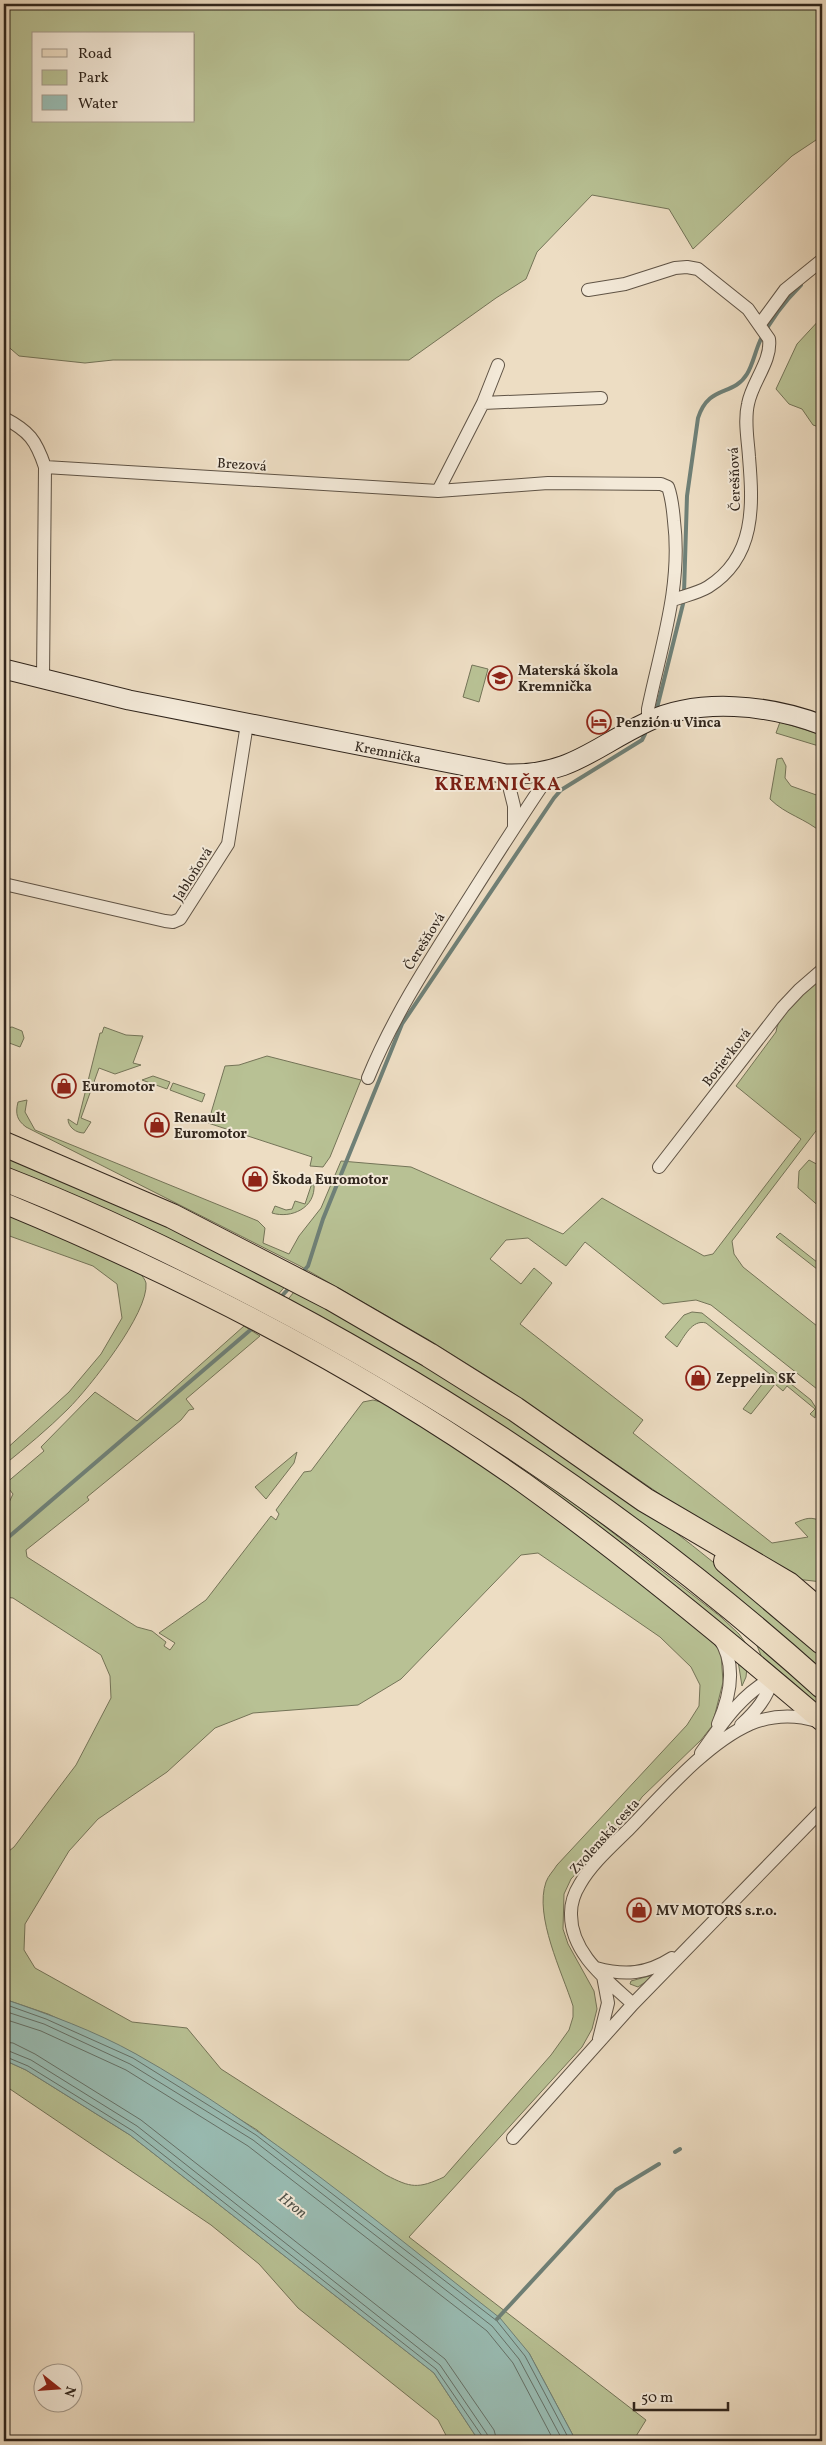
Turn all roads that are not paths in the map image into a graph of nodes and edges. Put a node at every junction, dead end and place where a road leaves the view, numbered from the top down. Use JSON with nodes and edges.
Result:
{"nodes":[{"id":1,"x":822,"y":260,"type":"edge"},
{"id":2,"x":588,"y":290,"type":"dead end"},
{"id":3,"x":761,"y":326,"type":"junction"},
{"id":4,"x":498,"y":365,"type":"dead end"},
{"id":5,"x":601,"y":398,"type":"dead end"},
{"id":6,"x":483,"y":403,"type":"junction"},
{"id":7,"x":4,"y":418,"type":"edge"},
{"id":8,"x":45,"y":466,"type":"junction"},
{"id":9,"x":438,"y":491,"type":"junction"},
{"id":10,"x":675,"y":599,"type":"junction"},
{"id":11,"x":4,"y":669,"type":"edge"},
{"id":12,"x":43,"y":678,"type":"junction"},
{"id":13,"x":648,"y":721,"type":"junction"},
{"id":14,"x":247,"y":724,"type":"junction"},
{"id":15,"x":822,"y":725,"type":"edge"},
{"id":16,"x":552,"y":771,"type":"junction"},
{"id":17,"x":506,"y":774,"type":"junction"},
{"id":18,"x":514,"y":826,"type":"junction"},
{"id":19,"x":4,"y":884,"type":"edge"},
{"id":20,"x":822,"y":970,"type":"edge"},
{"id":21,"x":368,"y":1078,"type":"dead end"},
{"id":22,"x":4,"y":1144,"type":"edge"},
{"id":23,"x":94,"y":1167,"type":"dead end"},
{"id":24,"x":659,"y":1167,"type":"dead end"},
{"id":25,"x":4,"y":1178,"type":"edge"},
{"id":26,"x":122,"y":1193,"type":"junction"},
{"id":27,"x":4,"y":1203,"type":"edge"},
{"id":28,"x":267,"y":1314,"type":"junction"},
{"id":29,"x":677,"y":1519,"type":"junction"},
{"id":30,"x":788,"y":1584,"type":"junction"},
{"id":31,"x":822,"y":1590,"type":"edge"},
{"id":32,"x":822,"y":1613,"type":"edge"},
{"id":33,"x":714,"y":1630,"type":"junction"},
{"id":34,"x":822,"y":1642,"type":"edge"},
{"id":35,"x":773,"y":1678,"type":"junction"},
{"id":36,"x":822,"y":1686,"type":"edge"},
{"id":37,"x":822,"y":1721,"type":"edge"},
{"id":38,"x":714,"y":1735,"type":"junction"},
{"id":39,"x":727,"y":1739,"type":"junction"},
{"id":40,"x":694,"y":1763,"type":"junction"},
{"id":41,"x":822,"y":1810,"type":"edge"},
{"id":42,"x":689,"y":1947,"type":"junction"},
{"id":43,"x":599,"y":1972,"type":"junction"},
{"id":44,"x":633,"y":2004,"type":"junction"},
{"id":45,"x":592,"y":2049,"type":"junction"},
{"id":46,"x":513,"y":2138,"type":"dead end"}],
"edges":[{"from":1,"to":3,"type":"street"},
{"from":2,"to":3,"type":"street","name":"Čerešňová"},
{"from":3,"to":10,"type":"street","name":"Čerešňová"},
{"from":4,"to":6,"type":"street"},
{"from":5,"to":6,"type":"street"},
{"from":6,"to":9,"type":"street"},
{"from":7,"to":8,"type":"street"},
{"from":8,"to":9,"type":"street","name":"Brezová"},
{"from":8,"to":12,"type":"street"},
{"from":9,"to":10,"type":"street","name":"Brezová"},
{"from":10,"to":13,"type":"street"},
{"from":11,"to":12,"type":"street","name":"Kremnička"},
{"from":12,"to":14,"type":"street","name":"Kremnička"},
{"from":13,"to":15,"type":"street","name":"Kremnička"},
{"from":13,"to":16,"type":"street","name":"Kremnička"},
{"from":14,"to":17,"type":"street","name":"Kremnička"},
{"from":14,"to":19,"type":"street","name":"Jabloňová"},
{"from":16,"to":17,"type":"street","name":"Kremnička"},
{"from":16,"to":18,"type":"street","name":"Čerešňová"},
{"from":17,"to":18,"type":"street"},
{"from":18,"to":21,"type":"street","name":"Čerešňová"},
{"from":20,"to":24,"type":"street","name":"Borievková"},
{"from":22,"to":26,"type":"highway"},
{"from":23,"to":26,"type":"highway"},
{"from":25,"to":28,"type":"highway"},
{"from":26,"to":29,"type":"highway"},
{"from":27,"to":28,"type":"main road"},
{"from":28,"to":33,"type":"main road"},
{"from":28,"to":36,"type":"highway"},
{"from":29,"to":30,"type":"highway"},
{"from":29,"to":34,"type":"highway"},
{"from":30,"to":31,"type":"highway"},
{"from":30,"to":32,"type":"highway"},
{"from":33,"to":35,"type":"main road"},
{"from":33,"to":38,"type":"street","name":"Zvolenská cesta"},
{"from":35,"to":37,"type":"main road"},
{"from":35,"to":38,"type":"street","name":"Zvolenská cesta"},
{"from":35,"to":39,"type":"street","name":"Zvolenská cesta"},
{"from":37,"to":39,"type":"street","name":"Zvolenská cesta"},
{"from":38,"to":40,"type":"street","name":"Zvolenská cesta"},
{"from":39,"to":40,"type":"street","name":"Zvolenská cesta"},
{"from":40,"to":43,"type":"street","name":"Zvolenská cesta"},
{"from":41,"to":42,"type":"street","name":"Zvolenská cesta"},
{"from":42,"to":43,"type":"street","name":"Zvolenská cesta"},
{"from":42,"to":44,"type":"street","name":"Zvolenská cesta"},
{"from":43,"to":44,"type":"street","name":"Zvolenská cesta"},
{"from":43,"to":45,"type":"street","name":"Zvolenská cesta"},
{"from":44,"to":45,"type":"street","name":"Zvolenská cesta"},
{"from":45,"to":46,"type":"street","name":"Zvolenská cesta"}]}
